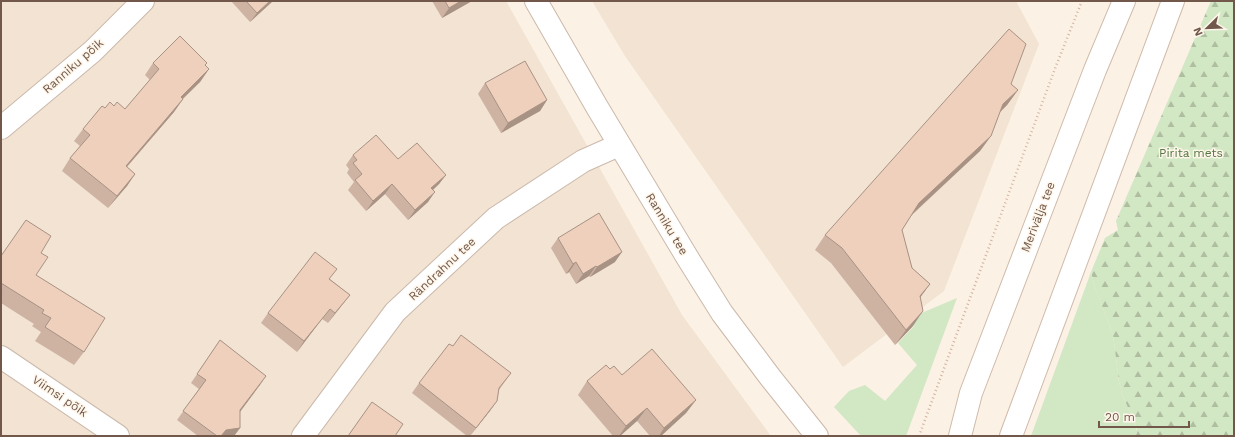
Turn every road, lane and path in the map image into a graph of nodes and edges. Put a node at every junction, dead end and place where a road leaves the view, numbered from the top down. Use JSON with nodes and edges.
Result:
{"nodes":[{"id":1,"x":143,"y":1,"type":"edge"},
{"id":2,"x":536,"y":1,"type":"edge"},
{"id":3,"x":1082,"y":1,"type":"edge"},
{"id":4,"x":1124,"y":1,"type":"edge"},
{"id":5,"x":1172,"y":1,"type":"edge"},
{"id":6,"x":1,"y":128,"type":"edge"},
{"id":7,"x":619,"y":145,"type":"junction"},
{"id":8,"x":1,"y":357,"type":"edge"},
{"id":9,"x":971,"y":393,"type":"junction"},
{"id":10,"x":118,"y":436,"type":"edge"},
{"id":11,"x":303,"y":436,"type":"edge"},
{"id":12,"x":817,"y":436,"type":"edge"},
{"id":13,"x":919,"y":436,"type":"edge"},
{"id":14,"x":946,"y":436,"type":"edge"},
{"id":15,"x":960,"y":436,"type":"edge"},
{"id":16,"x":1011,"y":436,"type":"edge"}],
"edges":[{"from":1,"to":6,"type":"street","name":"Ranniku põik"},
{"from":2,"to":7,"type":"street","name":"Ranniku tee"},
{"from":3,"to":13,"type":"path"},
{"from":4,"to":9,"type":"street","name":"Merivälja tee"},
{"from":5,"to":16,"type":"street"},
{"from":7,"to":11,"type":"street","name":"Rändrahnu tee"},
{"from":7,"to":12,"type":"street","name":"Ranniku tee"},
{"from":8,"to":10,"type":"street","name":"Viimsi põik"},
{"from":9,"to":14,"type":"street"},
{"from":9,"to":15,"type":"street","name":"Merivälja tee"}]}
